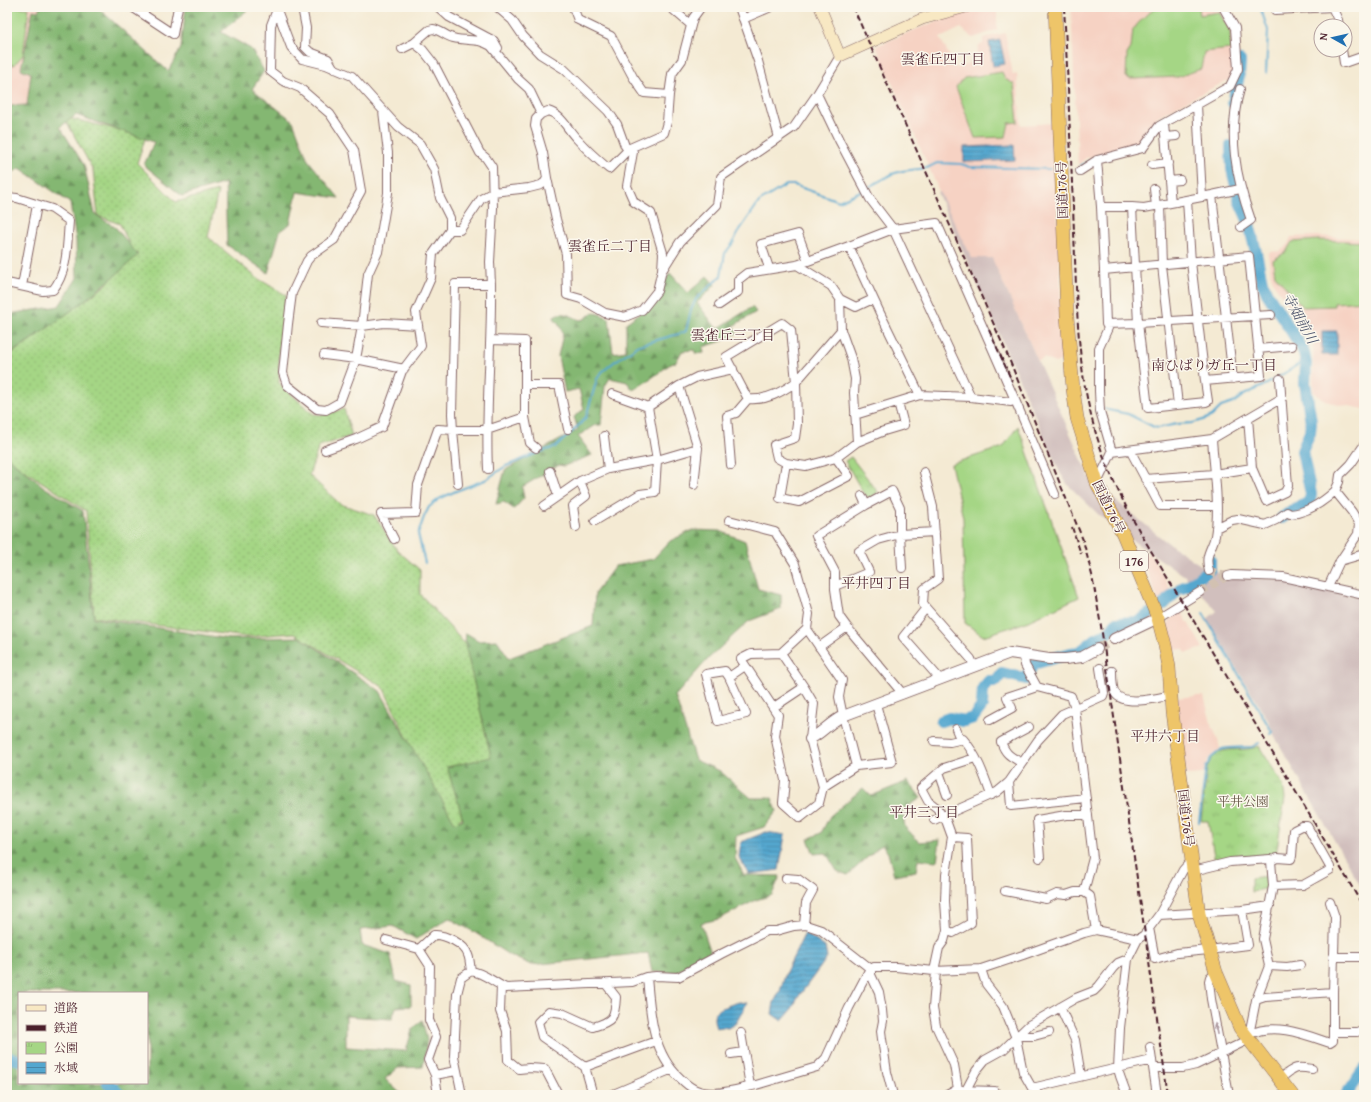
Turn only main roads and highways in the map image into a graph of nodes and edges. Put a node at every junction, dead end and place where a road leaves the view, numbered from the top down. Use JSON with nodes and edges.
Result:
{"nodes":[{"id":1,"x":820,"y":7,"type":"edge"},
{"id":2,"x":966,"y":7,"type":"edge"},
{"id":3,"x":1056,"y":7,"type":"edge"},
{"id":4,"x":1292,"y":1095,"type":"edge"}],
"edges":[{"from":1,"to":2,"type":"main road"},
{"from":3,"to":4,"type":"highway","name":"国道176号","number":"176"}]}
